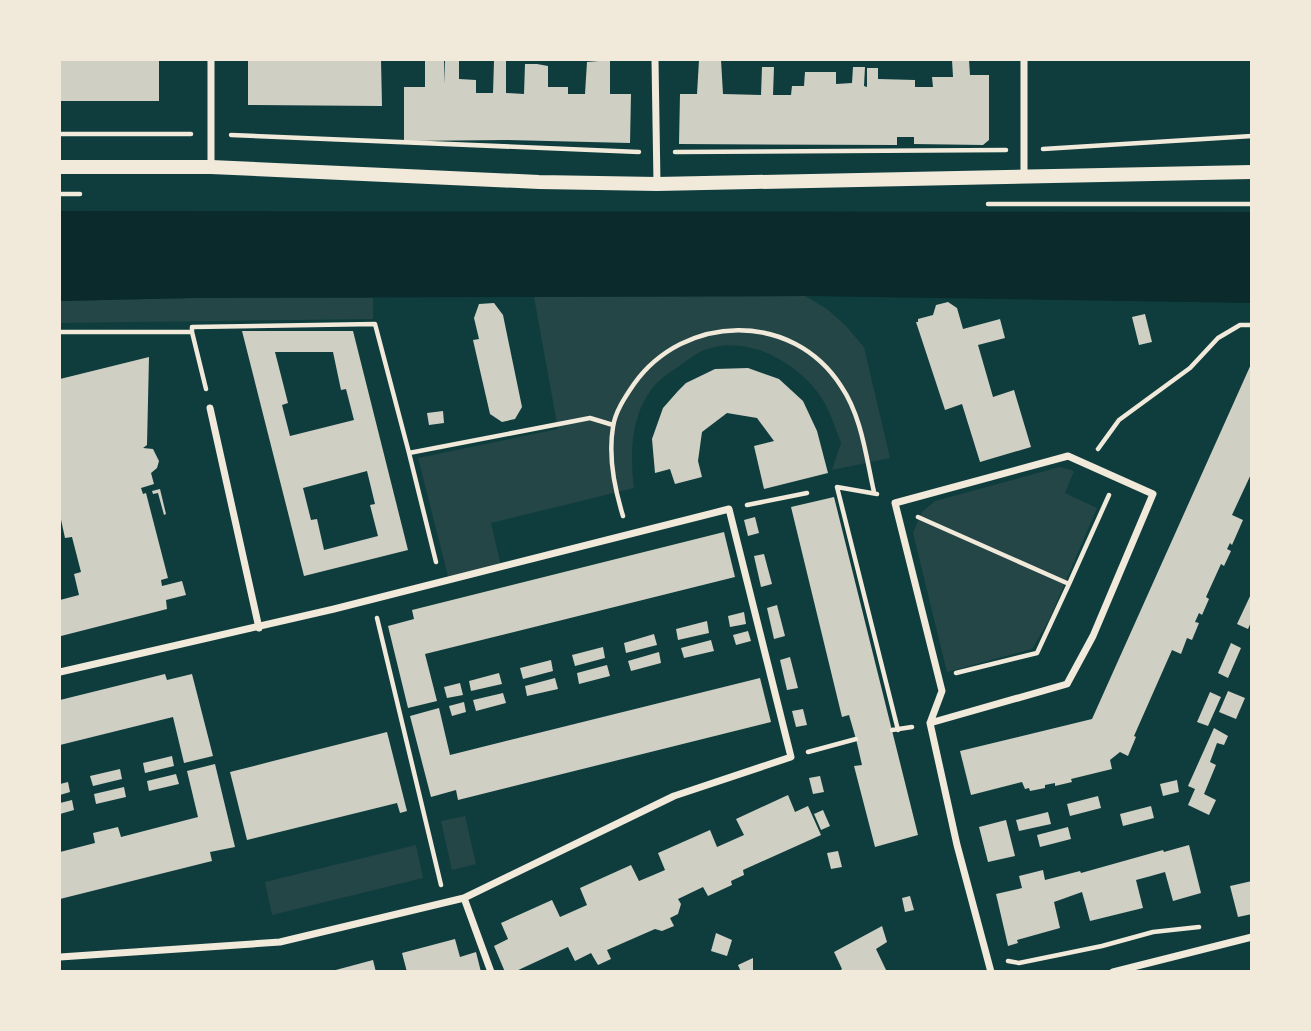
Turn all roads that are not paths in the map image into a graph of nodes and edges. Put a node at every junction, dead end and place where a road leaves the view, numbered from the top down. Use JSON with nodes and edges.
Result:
{"nodes":[{"id":1,"x":211,"y":60,"type":"edge"},
{"id":2,"x":655,"y":60,"type":"edge"},
{"id":3,"x":1024,"y":60,"type":"edge"},
{"id":4,"x":60,"y":167,"type":"edge"},
{"id":5,"x":211,"y":167,"type":"junction"},
{"id":6,"x":1251,"y":173,"type":"edge"},
{"id":7,"x":1024,"y":178,"type":"junction"},
{"id":8,"x":657,"y":184,"type":"junction"},
{"id":9,"x":210,"y":408,"type":"road end"},
{"id":10,"x":259,"y":628,"type":"junction"},
{"id":11,"x":60,"y":672,"type":"edge"},
{"id":12,"x":930,"y":723,"type":"junction"},
{"id":13,"x":464,"y":898,"type":"junction"},
{"id":14,"x":1251,"y":937,"type":"edge"},
{"id":15,"x":60,"y":957,"type":"edge"},
{"id":16,"x":990,"y":968,"type":"edge"},
{"id":17,"x":491,"y":971,"type":"edge"},
{"id":18,"x":1113,"y":971,"type":"edge"}],
"edges":[{"from":1,"to":5,"type":"street"},
{"from":2,"to":8,"type":"street"},
{"from":3,"to":7,"type":"street"},
{"from":4,"to":5,"type":"main road"},
{"from":5,"to":8,"type":"main road"},
{"from":6,"to":7,"type":"main road"},
{"from":7,"to":8,"type":"main road"},
{"from":9,"to":10,"type":"street"},
{"from":10,"to":11,"type":"street"},
{"from":10,"to":13,"type":"street"},
{"from":12,"to":12,"type":"street"},
{"from":12,"to":16,"type":"street"},
{"from":13,"to":15,"type":"street"},
{"from":13,"to":17,"type":"street"},
{"from":14,"to":18,"type":"street"}]}
